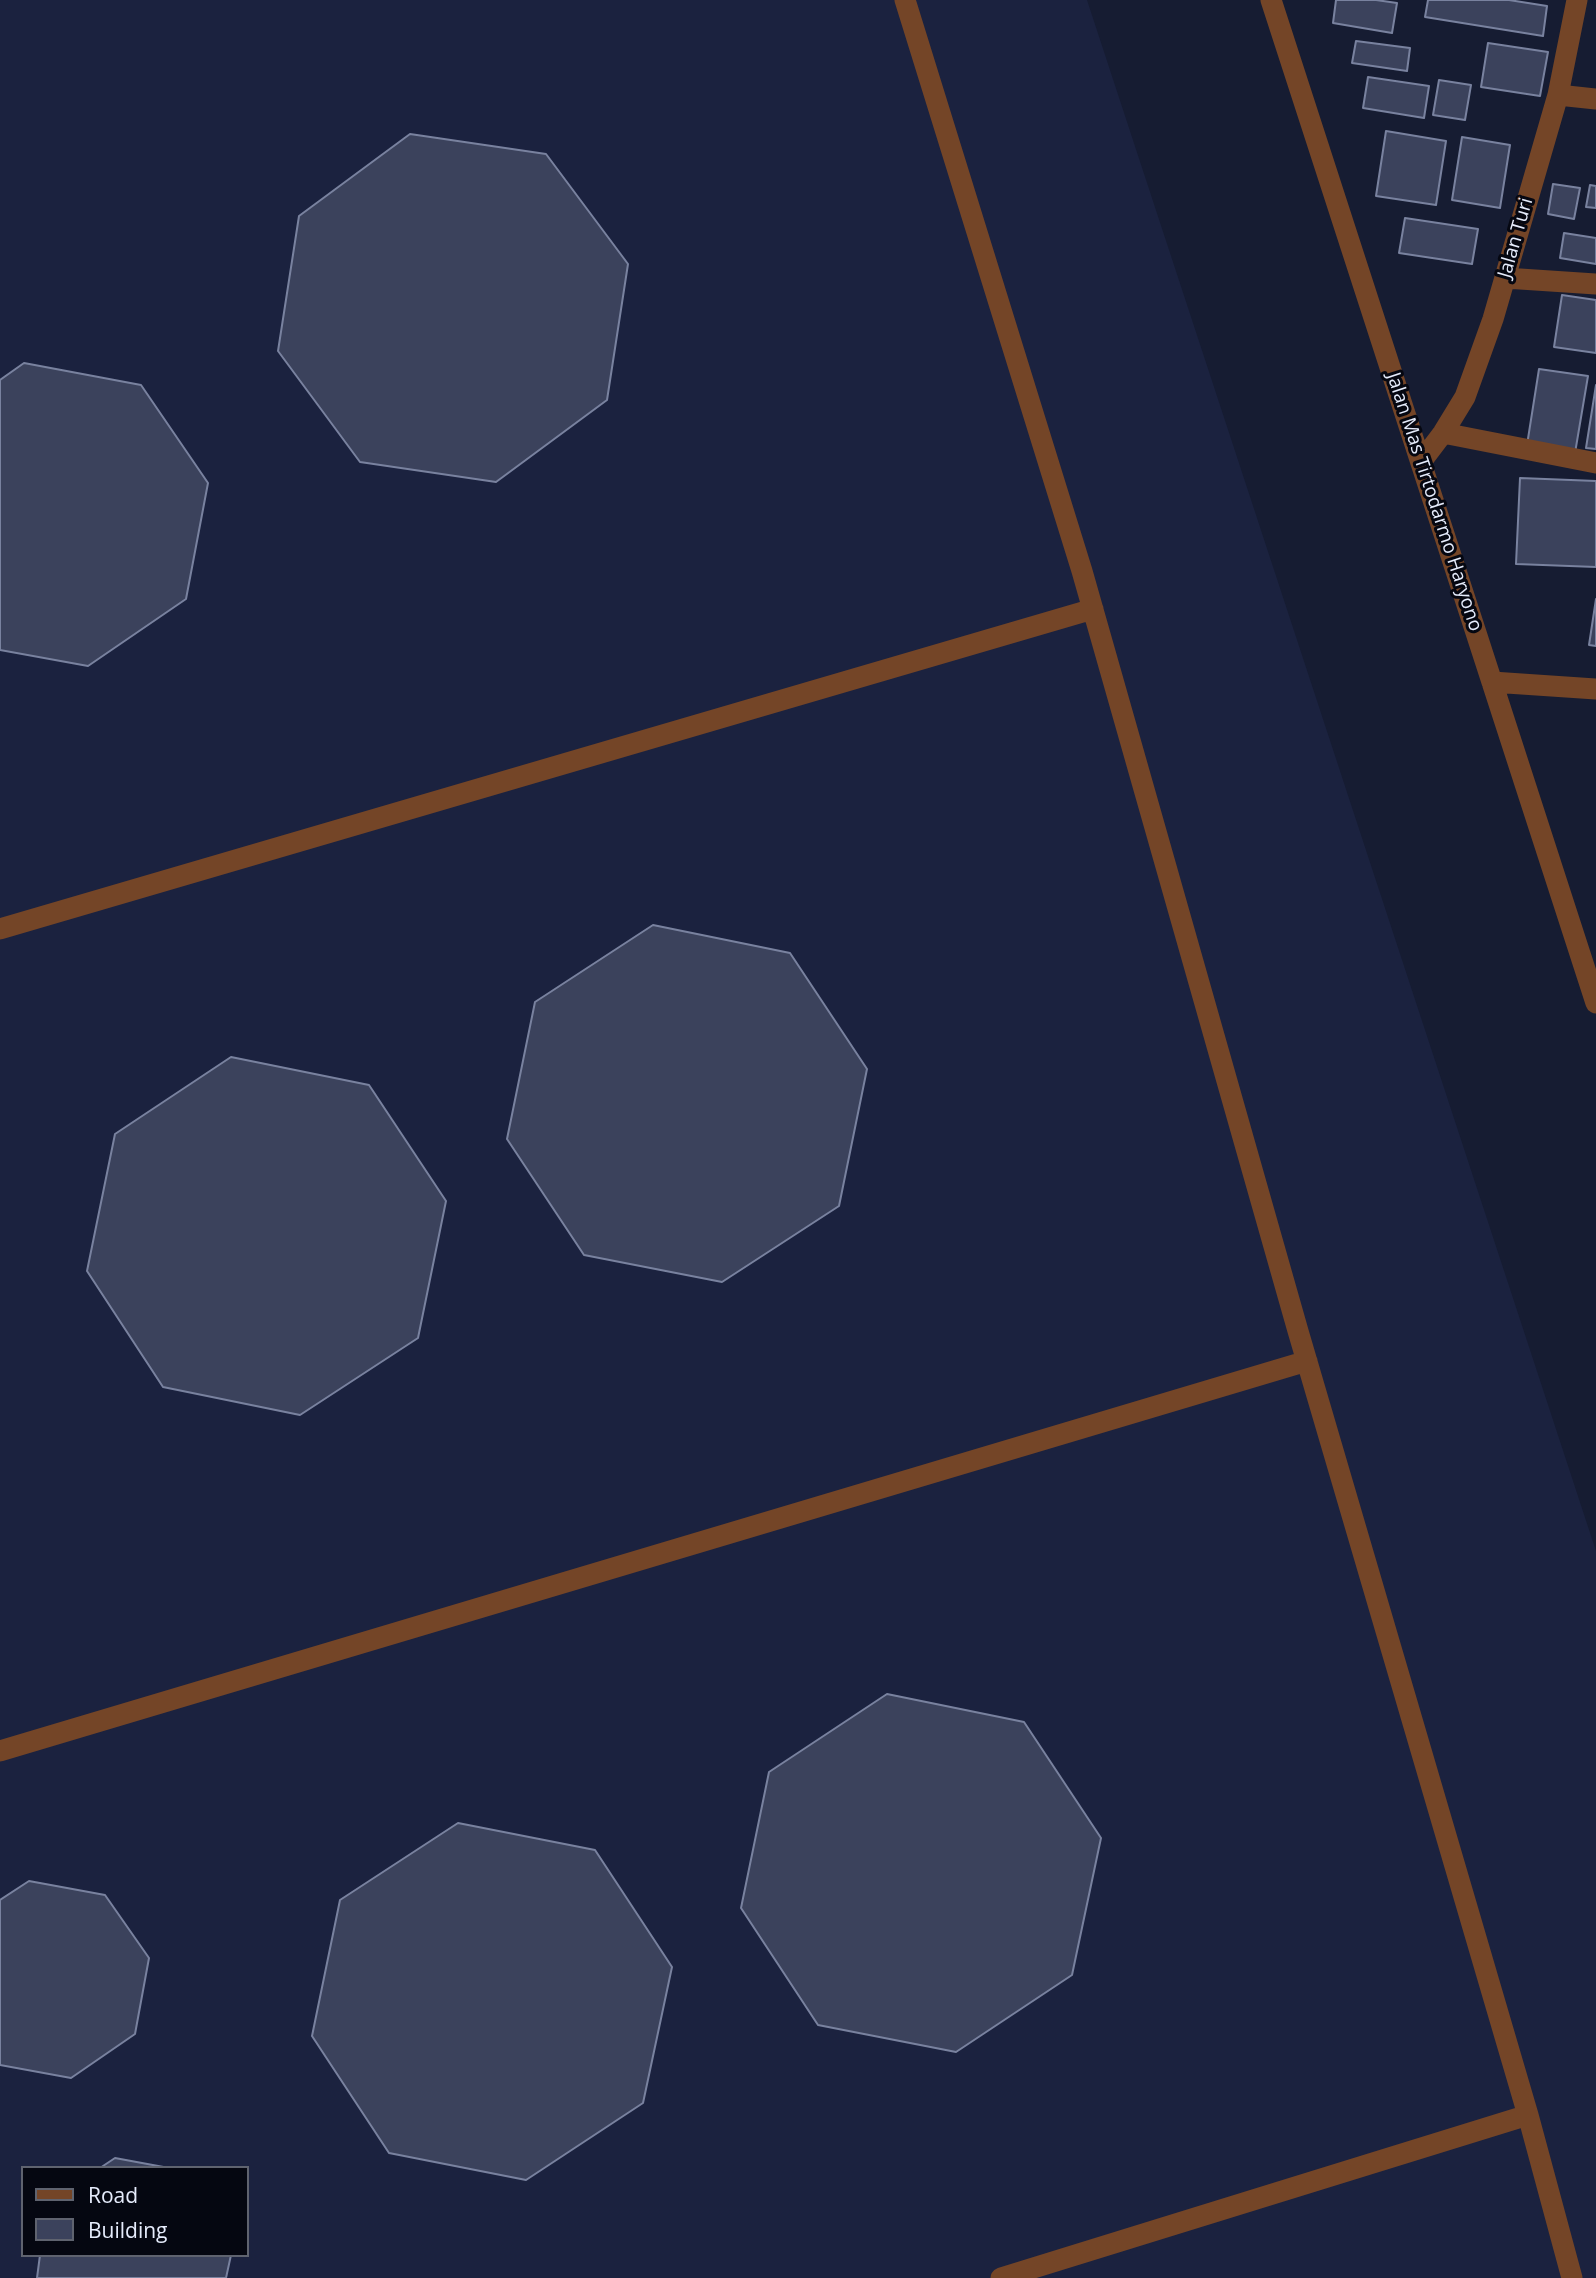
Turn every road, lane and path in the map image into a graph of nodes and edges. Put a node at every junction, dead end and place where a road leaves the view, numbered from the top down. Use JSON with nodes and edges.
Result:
{"nodes":[{"id":1,"x":905,"y":0,"type":"edge"},
{"id":2,"x":1271,"y":0,"type":"edge"},
{"id":3,"x":1577,"y":0,"type":"edge"},
{"id":4,"x":1558,"y":95,"type":"junction"},
{"id":5,"x":1596,"y":99,"type":"edge"},
{"id":6,"x":1505,"y":278,"type":"junction"},
{"id":7,"x":1596,"y":284,"type":"edge"},
{"id":8,"x":1443,"y":433,"type":"junction"},
{"id":9,"x":1421,"y":462,"type":"junction"},
{"id":10,"x":1596,"y":463,"type":"edge"},
{"id":11,"x":1093,"y":609,"type":"junction"},
{"id":12,"x":1492,"y":682,"type":"junction"},
{"id":13,"x":1596,"y":689,"type":"edge"},
{"id":14,"x":0,"y":929,"type":"edge"},
{"id":15,"x":1596,"y":1003,"type":"edge"},
{"id":16,"x":1307,"y":1361,"type":"junction"},
{"id":17,"x":0,"y":1751,"type":"edge"},
{"id":18,"x":1528,"y":2115,"type":"junction"},
{"id":19,"x":1001,"y":2278,"type":"edge"},
{"id":20,"x":1572,"y":2278,"type":"edge"}],
"edges":[{"from":1,"to":11,"type":"street"},
{"from":2,"to":9,"type":"street","name":"Jalan Mas Tirtodarmo Haryono"},
{"from":3,"to":4,"type":"street","name":"Jalan Turi"},
{"from":4,"to":5,"type":"street"},
{"from":4,"to":6,"type":"street","name":"Jalan Turi"},
{"from":6,"to":7,"type":"street"},
{"from":6,"to":8,"type":"street","name":"Jalan Turi"},
{"from":8,"to":9,"type":"street","name":"Jalan Turi"},
{"from":8,"to":10,"type":"street"},
{"from":9,"to":12,"type":"street","name":"Jalan Mas Tirtodarmo Haryono"},
{"from":11,"to":14,"type":"street"},
{"from":11,"to":16,"type":"street"},
{"from":12,"to":13,"type":"street"},
{"from":12,"to":15,"type":"street","name":"Jalan Mas Tirtodarmo Haryono"},
{"from":16,"to":17,"type":"street"},
{"from":16,"to":18,"type":"street"},
{"from":18,"to":19,"type":"street"},
{"from":18,"to":20,"type":"street"}]}
